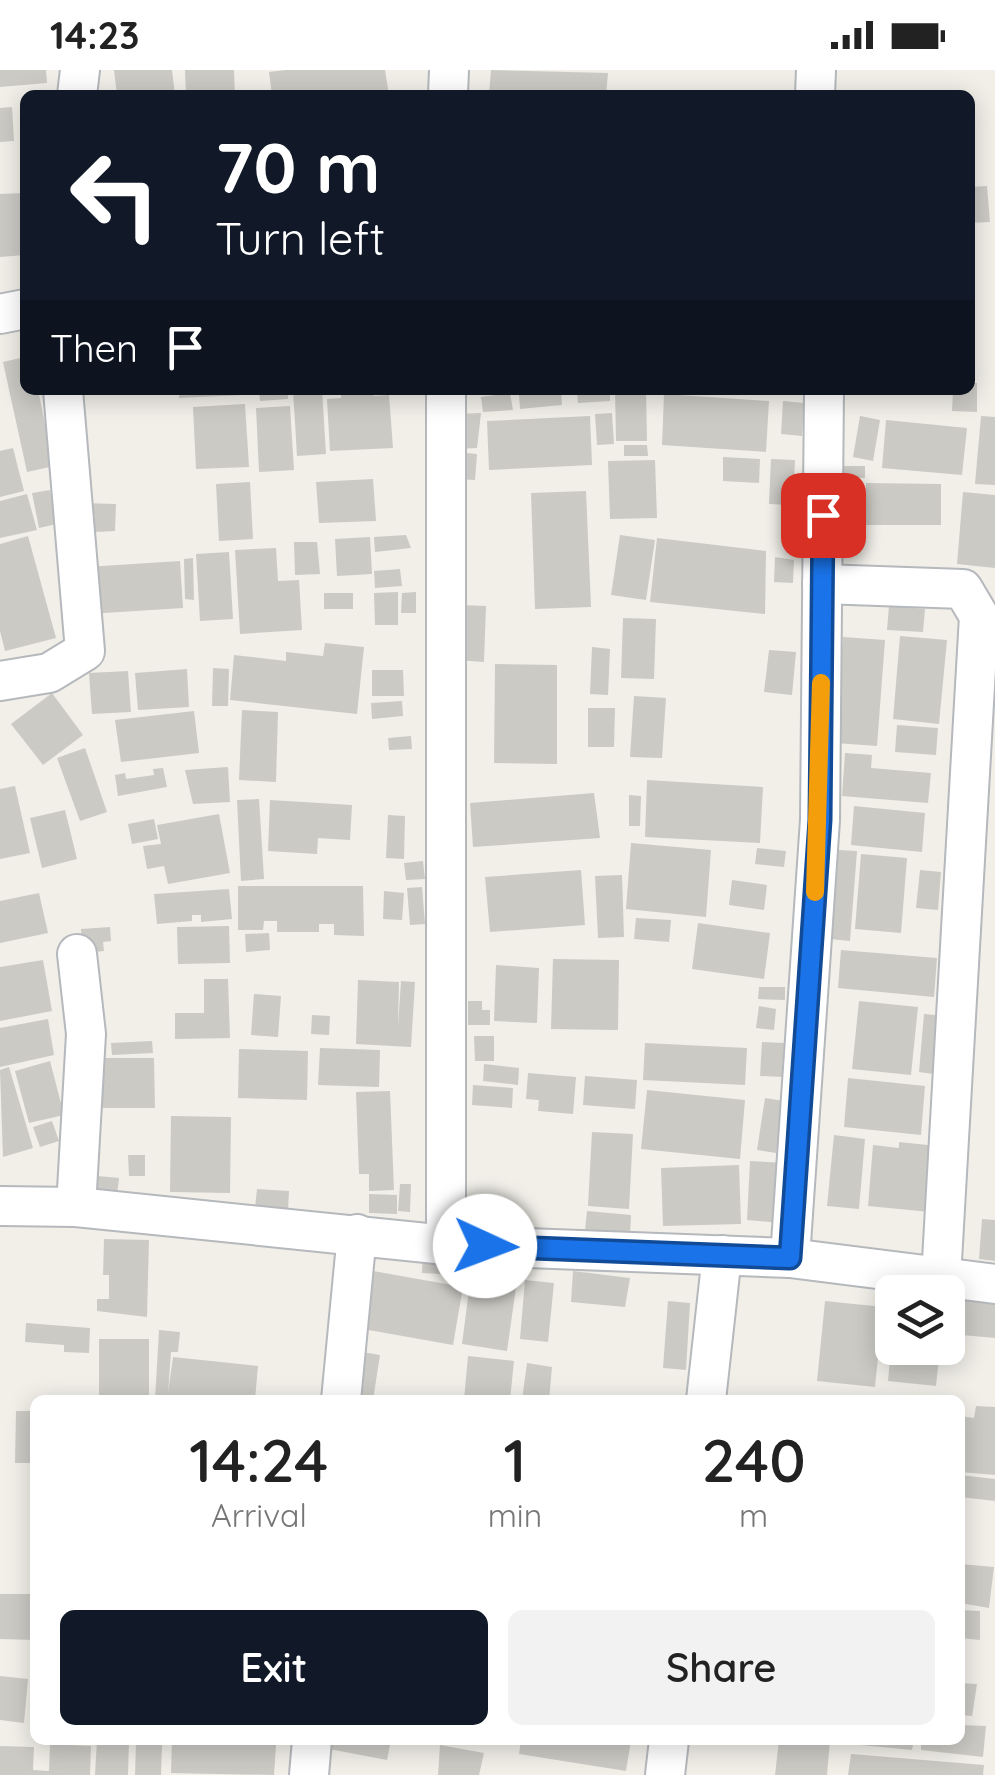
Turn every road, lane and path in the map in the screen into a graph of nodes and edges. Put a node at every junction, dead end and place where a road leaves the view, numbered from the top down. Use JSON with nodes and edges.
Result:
{"nodes":[{"id":1,"x":63,"y":395,"type":"edge"},
{"id":2,"x":446,"y":395,"type":"edge"},
{"id":3,"x":824,"y":395,"type":"edge"},
{"id":4,"x":822,"y":584,"type":"junction"},
{"id":5,"x":0,"y":682,"type":"edge"},
{"id":6,"x":77,"y":954,"type":"dead end"},
{"id":7,"x":0,"y":1206,"type":"edge"},
{"id":8,"x":76,"y":1207,"type":"junction"},
{"id":9,"x":357,"y":1234,"type":"junction"},
{"id":10,"x":446,"y":1245,"type":"junction"},
{"id":11,"x":722,"y":1255,"type":"junction"},
{"id":12,"x":790,"y":1258,"type":"junction"},
{"id":13,"x":918,"y":1275,"type":"edge"},
{"id":14,"x":941,"y":1275,"type":"edge"},
{"id":15,"x":965,"y":1281,"type":"edge"},
{"id":16,"x":995,"y":1284,"type":"edge"},
{"id":17,"x":342,"y":1395,"type":"edge"},
{"id":18,"x":707,"y":1395,"type":"edge"},
{"id":19,"x":312,"y":1745,"type":"edge"},
{"id":20,"x":668,"y":1745,"type":"edge"},
{"id":21,"x":309,"y":1775,"type":"edge"},
{"id":22,"x":665,"y":1775,"type":"edge"}],
"edges":[{"from":1,"to":5,"type":"street"},
{"from":2,"to":10,"type":"street"},
{"from":3,"to":4,"type":"street"},
{"from":4,"to":12,"type":"street"},
{"from":4,"to":14,"type":"street"},
{"from":6,"to":8,"type":"street"},
{"from":7,"to":8,"type":"street"},
{"from":8,"to":9,"type":"street"},
{"from":9,"to":10,"type":"street"},
{"from":9,"to":17,"type":"street"},
{"from":10,"to":11,"type":"street"},
{"from":11,"to":12,"type":"street"},
{"from":11,"to":18,"type":"street"},
{"from":12,"to":13,"type":"street"},
{"from":15,"to":16,"type":"street"},
{"from":19,"to":21,"type":"street"},
{"from":20,"to":22,"type":"street"}]}
